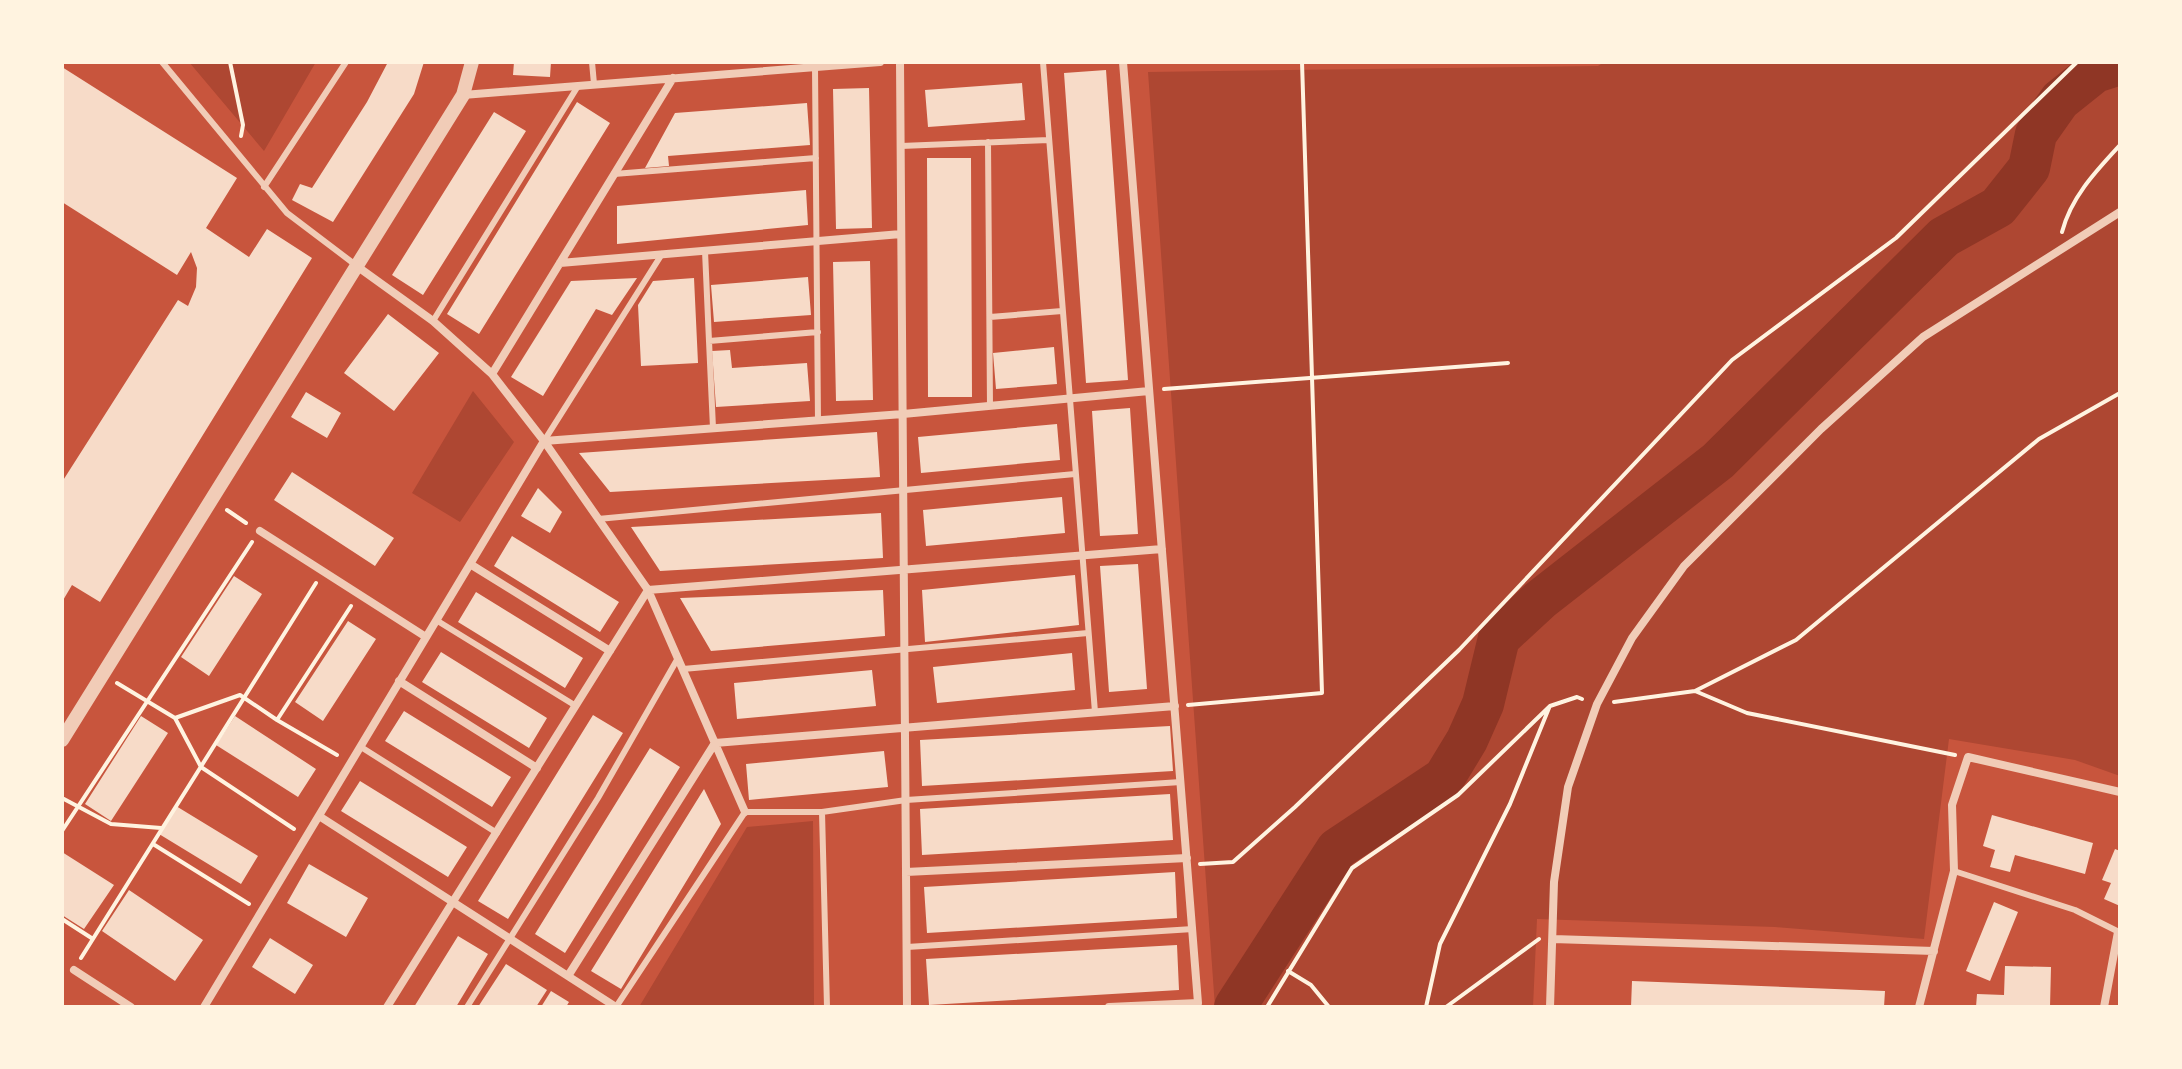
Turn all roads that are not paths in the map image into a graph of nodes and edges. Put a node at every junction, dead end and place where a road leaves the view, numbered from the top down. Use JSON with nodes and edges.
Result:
{"nodes":[{"id":1,"x":162,"y":62,"type":"edge"},
{"id":2,"x":346,"y":62,"type":"edge"},
{"id":3,"x":472,"y":62,"type":"edge"},
{"id":4,"x":592,"y":62,"type":"edge"},
{"id":5,"x":880,"y":62,"type":"edge"},
{"id":6,"x":900,"y":62,"type":"edge"},
{"id":7,"x":1043,"y":62,"type":"edge"},
{"id":8,"x":1123,"y":62,"type":"edge"},
{"id":9,"x":815,"y":67,"type":"junction"},
{"id":10,"x":673,"y":78,"type":"junction"},
{"id":11,"x":594,"y":84,"type":"junction"},
{"id":12,"x":578,"y":86,"type":"junction"},
{"id":13,"x":463,"y":95,"type":"junction"},
{"id":14,"x":1049,"y":140,"type":"junction"},
{"id":15,"x":988,"y":142,"type":"junction"},
{"id":16,"x":901,"y":146,"type":"junction"},
{"id":17,"x":816,"y":158,"type":"junction"},
{"id":18,"x":614,"y":174,"type":"junction"},
{"id":19,"x":264,"y":187,"type":"junction"},
{"id":20,"x":2120,"y":212,"type":"edge"},
{"id":21,"x":901,"y":234,"type":"junction"},
{"id":22,"x":818,"y":242,"type":"junction"},
{"id":23,"x":705,"y":251,"type":"junction"},
{"id":24,"x":662,"y":254,"type":"junction"},
{"id":25,"x":560,"y":263,"type":"junction"},
{"id":26,"x":358,"y":267,"type":"junction"},
{"id":27,"x":1062,"y":311,"type":"junction"},
{"id":28,"x":990,"y":317,"type":"junction"},
{"id":29,"x":433,"y":321,"type":"junction"},
{"id":30,"x":818,"y":332,"type":"junction"},
{"id":31,"x":709,"y":341,"type":"junction"},
{"id":32,"x":492,"y":374,"type":"junction"},
{"id":33,"x":1149,"y":391,"type":"junction"},
{"id":34,"x":1068,"y":398,"type":"junction"},
{"id":35,"x":990,"y":406,"type":"junction"},
{"id":36,"x":903,"y":414,"type":"junction"},
{"id":37,"x":818,"y":421,"type":"junction"},
{"id":38,"x":713,"y":428,"type":"junction"},
{"id":39,"x":544,"y":441,"type":"junction"},
{"id":40,"x":1075,"y":474,"type":"junction"},
{"id":41,"x":903,"y":490,"type":"junction"},
{"id":42,"x":598,"y":519,"type":"junction"},
{"id":43,"x":260,"y":531,"type":"road end"},
{"id":44,"x":1162,"y":549,"type":"junction"},
{"id":45,"x":1082,"y":556,"type":"junction"},
{"id":46,"x":470,"y":564,"type":"junction"},
{"id":47,"x":904,"y":571,"type":"junction"},
{"id":48,"x":648,"y":590,"type":"junction"},
{"id":49,"x":436,"y":620,"type":"junction"},
{"id":50,"x":1088,"y":633,"type":"junction"},
{"id":51,"x":426,"y":637,"type":"junction"},
{"id":52,"x":904,"y":648,"type":"junction"},
{"id":53,"x":610,"y":651,"type":"junction"},
{"id":54,"x":678,"y":658,"type":"junction"},
{"id":55,"x":683,"y":669,"type":"junction"},
{"id":56,"x":399,"y":681,"type":"junction"},
{"id":57,"x":576,"y":706,"type":"junction"},
{"id":58,"x":1175,"y":706,"type":"junction"},
{"id":59,"x":1095,"y":712,"type":"junction"},
{"id":60,"x":905,"y":728,"type":"junction"},
{"id":61,"x":62,"y":740,"type":"edge"},
{"id":62,"x":715,"y":743,"type":"junction"},
{"id":63,"x":361,"y":747,"type":"junction"},
{"id":64,"x":537,"y":768,"type":"junction"},
{"id":65,"x":1181,"y":782,"type":"junction"},
{"id":66,"x":2120,"y":792,"type":"edge"},
{"id":67,"x":906,"y":800,"type":"junction"},
{"id":68,"x":745,"y":812,"type":"junction"},
{"id":69,"x":822,"y":812,"type":"junction"},
{"id":70,"x":319,"y":816,"type":"junction"},
{"id":71,"x":497,"y":833,"type":"junction"},
{"id":72,"x":1187,"y":862,"type":"junction"},
{"id":73,"x":1954,"y":871,"type":"junction"},
{"id":74,"x":906,"y":872,"type":"junction"},
{"id":75,"x":454,"y":902,"type":"junction"},
{"id":76,"x":1193,"y":929,"type":"junction"},
{"id":77,"x":2119,"y":932,"type":"edge"},
{"id":78,"x":511,"y":939,"type":"junction"},
{"id":79,"x":1553,"y":939,"type":"junction"},
{"id":80,"x":907,"y":947,"type":"junction"},
{"id":81,"x":1934,"y":951,"type":"junction"},
{"id":82,"x":74,"y":970,"type":"road end"},
{"id":83,"x":568,"y":976,"type":"junction"},
{"id":84,"x":1198,"y":1005,"type":"edge"},
{"id":85,"x":131,"y":1007,"type":"edge"},
{"id":86,"x":204,"y":1007,"type":"edge"},
{"id":87,"x":387,"y":1007,"type":"edge"},
{"id":88,"x":467,"y":1007,"type":"edge"},
{"id":89,"x":616,"y":1007,"type":"edge"},
{"id":90,"x":827,"y":1007,"type":"edge"},
{"id":91,"x":907,"y":1007,"type":"edge"},
{"id":92,"x":1109,"y":1007,"type":"edge"},
{"id":93,"x":1550,"y":1007,"type":"edge"},
{"id":94,"x":1919,"y":1007,"type":"edge"},
{"id":95,"x":2104,"y":1007,"type":"edge"}],
"edges":[{"from":1,"to":19,"type":"lane"},
{"from":2,"to":19,"type":"lane"},
{"from":3,"to":13,"type":"street"},
{"from":4,"to":11,"type":"lane"},
{"from":5,"to":9,"type":"street"},
{"from":6,"to":16,"type":"street"},
{"from":7,"to":14,"type":"lane"},
{"from":8,"to":33,"type":"street"},
{"from":9,"to":10,"type":"street"},
{"from":9,"to":17,"type":"lane"},
{"from":10,"to":11,"type":"street"},
{"from":10,"to":18,"type":"street"},
{"from":11,"to":12,"type":"street"},
{"from":12,"to":13,"type":"street"},
{"from":12,"to":29,"type":"lane"},
{"from":13,"to":26,"type":"street"},
{"from":14,"to":15,"type":"lane"},
{"from":14,"to":27,"type":"lane"},
{"from":15,"to":16,"type":"lane"},
{"from":15,"to":28,"type":"lane"},
{"from":16,"to":21,"type":"street"},
{"from":17,"to":18,"type":"lane"},
{"from":17,"to":22,"type":"lane"},
{"from":18,"to":25,"type":"street"},
{"from":19,"to":26,"type":"lane"},
{"from":20,"to":79,"type":"street"},
{"from":21,"to":22,"type":"street"},
{"from":21,"to":36,"type":"street"},
{"from":22,"to":23,"type":"street"},
{"from":22,"to":30,"type":"lane"},
{"from":23,"to":24,"type":"street"},
{"from":23,"to":31,"type":"lane"},
{"from":24,"to":25,"type":"street"},
{"from":24,"to":39,"type":"lane"},
{"from":25,"to":32,"type":"street"},
{"from":26,"to":29,"type":"street"},
{"from":26,"to":61,"type":"street"},
{"from":27,"to":28,"type":"lane"},
{"from":27,"to":34,"type":"lane"},
{"from":28,"to":35,"type":"lane"},
{"from":29,"to":32,"type":"street"},
{"from":30,"to":31,"type":"lane"},
{"from":30,"to":37,"type":"lane"},
{"from":31,"to":38,"type":"lane"},
{"from":32,"to":39,"type":"street"},
{"from":33,"to":34,"type":"street"},
{"from":33,"to":44,"type":"street"},
{"from":34,"to":35,"type":"street"},
{"from":34,"to":40,"type":"lane"},
{"from":35,"to":36,"type":"street"},
{"from":36,"to":37,"type":"street"},
{"from":36,"to":41,"type":"street"},
{"from":37,"to":38,"type":"street"},
{"from":38,"to":39,"type":"street"},
{"from":39,"to":42,"type":"street"},
{"from":39,"to":46,"type":"street"},
{"from":40,"to":41,"type":"lane"},
{"from":40,"to":45,"type":"lane"},
{"from":41,"to":42,"type":"lane"},
{"from":41,"to":47,"type":"street"},
{"from":42,"to":48,"type":"street"},
{"from":43,"to":51,"type":"street"},
{"from":44,"to":45,"type":"street"},
{"from":44,"to":58,"type":"street"},
{"from":45,"to":47,"type":"street"},
{"from":45,"to":50,"type":"lane"},
{"from":46,"to":49,"type":"street"},
{"from":46,"to":53,"type":"street"},
{"from":47,"to":48,"type":"street"},
{"from":47,"to":52,"type":"street"},
{"from":48,"to":53,"type":"street"},
{"from":48,"to":54,"type":"street"},
{"from":49,"to":51,"type":"street"},
{"from":49,"to":57,"type":"lane"},
{"from":50,"to":52,"type":"lane"},
{"from":50,"to":59,"type":"lane"},
{"from":51,"to":56,"type":"street"},
{"from":52,"to":55,"type":"lane"},
{"from":52,"to":60,"type":"street"},
{"from":53,"to":57,"type":"street"},
{"from":54,"to":55,"type":"street"},
{"from":54,"to":78,"type":"lane"},
{"from":55,"to":62,"type":"street"},
{"from":56,"to":63,"type":"street"},
{"from":56,"to":64,"type":"street"},
{"from":57,"to":64,"type":"street"},
{"from":58,"to":59,"type":"street"},
{"from":58,"to":65,"type":"street"},
{"from":59,"to":60,"type":"street"},
{"from":60,"to":62,"type":"street"},
{"from":60,"to":67,"type":"street"},
{"from":62,"to":68,"type":"street"},
{"from":62,"to":83,"type":"street"},
{"from":63,"to":70,"type":"street"},
{"from":63,"to":71,"type":"lane"},
{"from":64,"to":71,"type":"street"},
{"from":65,"to":67,"type":"lane"},
{"from":65,"to":72,"type":"street"},
{"from":66,"to":73,"type":"street"},
{"from":67,"to":69,"type":"lane"},
{"from":67,"to":74,"type":"street"},
{"from":68,"to":69,"type":"lane"},
{"from":68,"to":89,"type":"lane"},
{"from":69,"to":90,"type":"lane"},
{"from":70,"to":75,"type":"street"},
{"from":70,"to":86,"type":"street"},
{"from":71,"to":75,"type":"street"},
{"from":72,"to":74,"type":"street"},
{"from":72,"to":76,"type":"street"},
{"from":73,"to":77,"type":"lane"},
{"from":73,"to":81,"type":"street"},
{"from":74,"to":80,"type":"street"},
{"from":75,"to":78,"type":"street"},
{"from":75,"to":87,"type":"street"},
{"from":76,"to":80,"type":"lane"},
{"from":76,"to":84,"type":"street"},
{"from":77,"to":95,"type":"street"},
{"from":78,"to":83,"type":"street"},
{"from":78,"to":88,"type":"lane"},
{"from":79,"to":81,"type":"street"},
{"from":79,"to":93,"type":"street"},
{"from":80,"to":91,"type":"street"},
{"from":81,"to":94,"type":"street"},
{"from":82,"to":85,"type":"street"},
{"from":83,"to":89,"type":"street"},
{"from":84,"to":92,"type":"street"}]}
